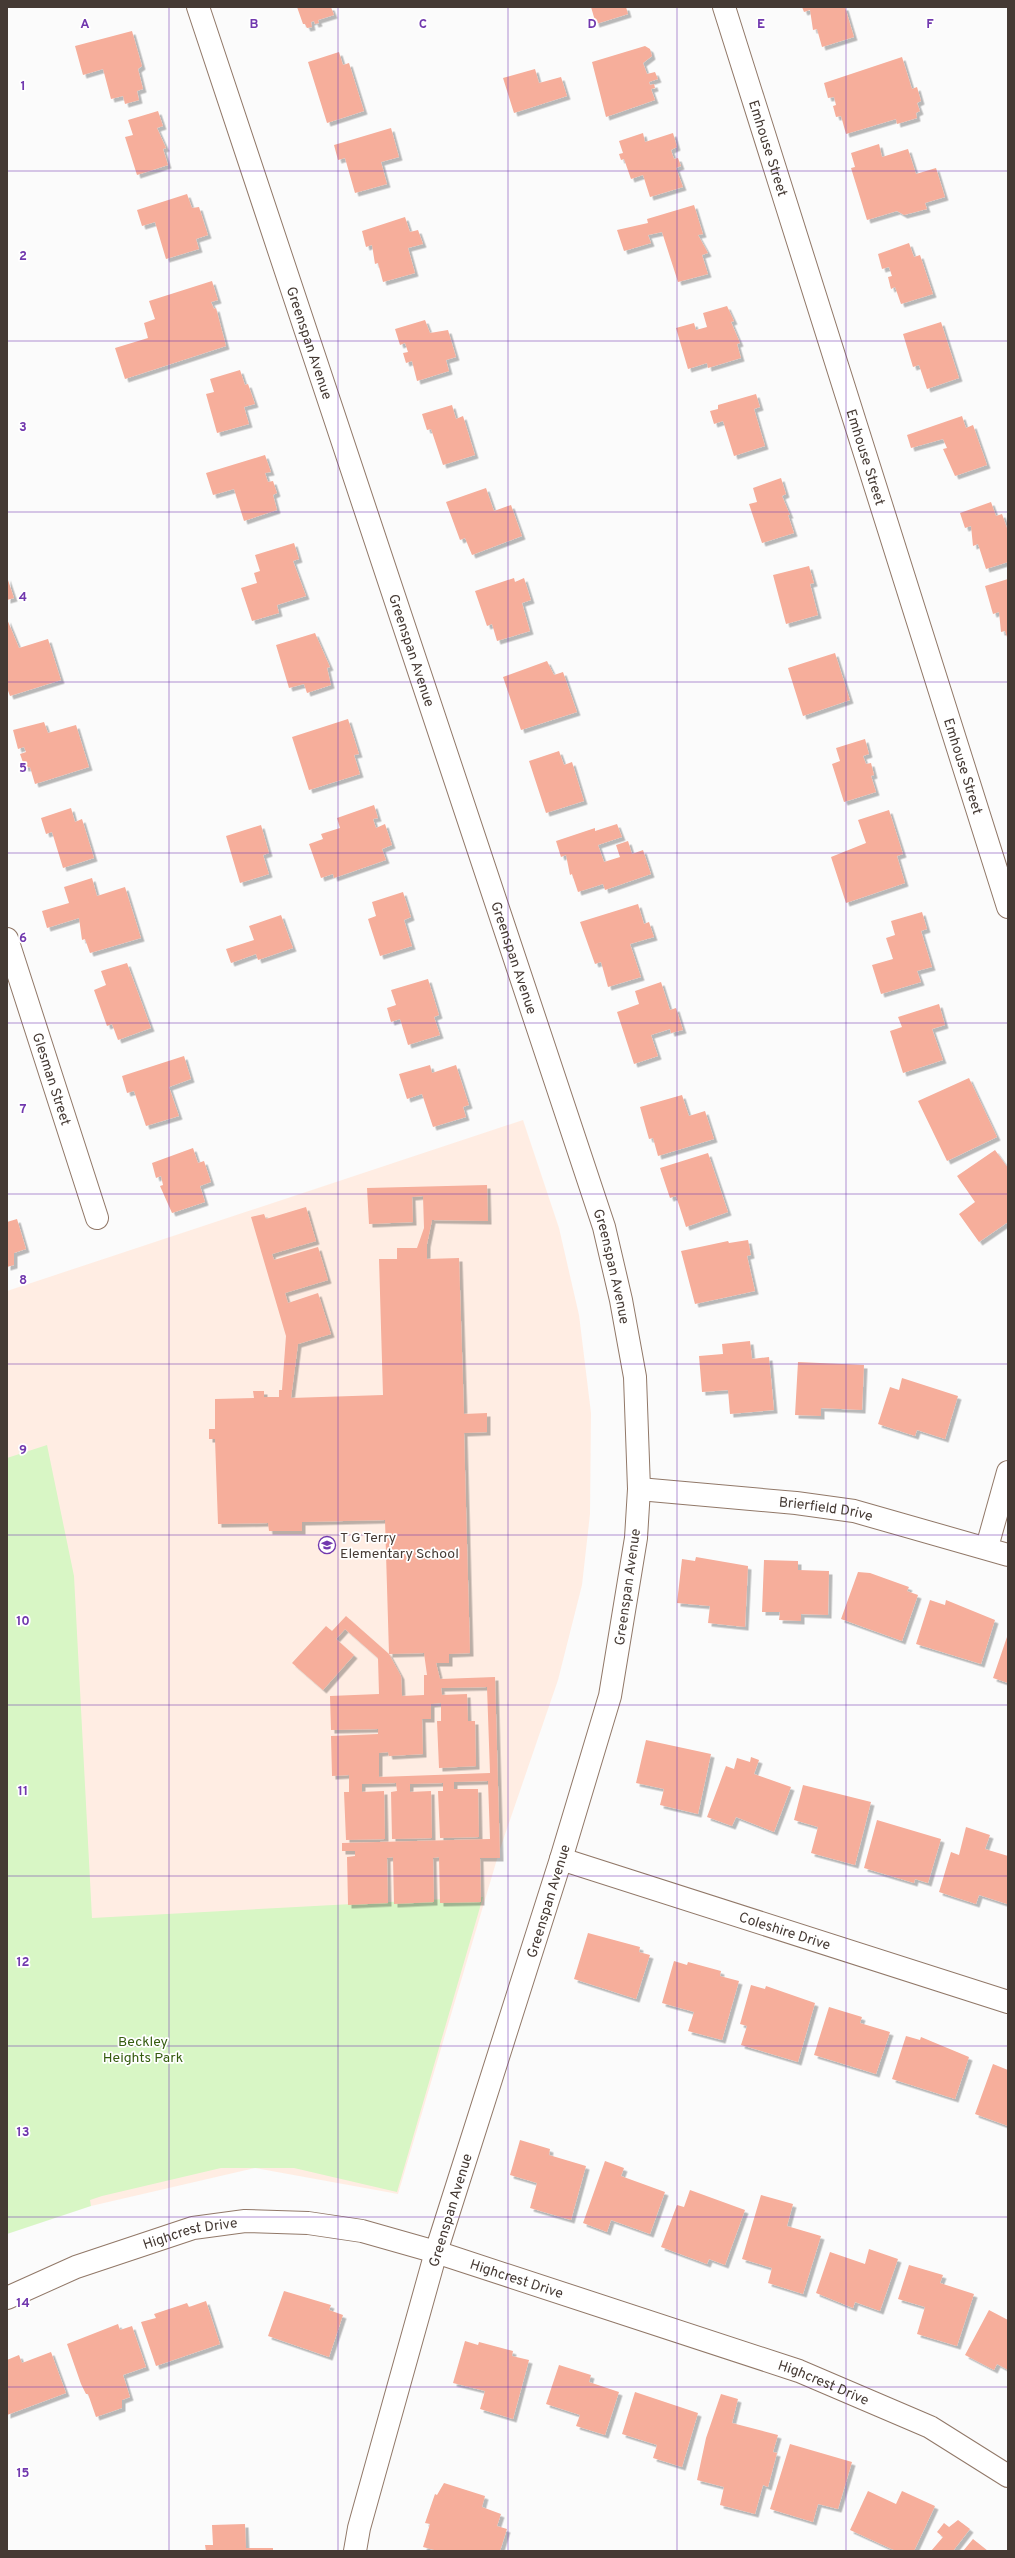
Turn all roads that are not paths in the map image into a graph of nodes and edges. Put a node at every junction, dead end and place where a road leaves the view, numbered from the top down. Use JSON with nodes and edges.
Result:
{"nodes":[{"id":1,"x":198,"y":7,"type":"edge"},
{"id":2,"x":724,"y":7,"type":"edge"},
{"id":3,"x":1008,"y":907,"type":"edge"},
{"id":4,"x":7,"y":939,"type":"edge"},
{"id":5,"x":97,"y":1218,"type":"dead end"},
{"id":6,"x":1008,"y":1472,"type":"edge"},
{"id":7,"x":639,"y":1489,"type":"junction"},
{"id":8,"x":987,"y":1547,"type":"junction"},
{"id":9,"x":1008,"y":1555,"type":"edge"},
{"id":10,"x":561,"y":1859,"type":"junction"},
{"id":11,"x":1008,"y":2002,"type":"edge"},
{"id":12,"x":436,"y":2252,"type":"junction"},
{"id":13,"x":7,"y":2298,"type":"edge"},
{"id":14,"x":1008,"y":2476,"type":"edge"},
{"id":15,"x":355,"y":2551,"type":"edge"}],
"edges":[{"from":1,"to":7,"type":"street","name":"Greenspan Avenue"},
{"from":2,"to":3,"type":"street","name":"Emhouse Street"},
{"from":4,"to":5,"type":"street","name":"Glesman Street"},
{"from":6,"to":8,"type":"street"},
{"from":7,"to":8,"type":"street","name":"Brierfield Drive"},
{"from":7,"to":10,"type":"street","name":"Greenspan Avenue"},
{"from":8,"to":9,"type":"street","name":"Brierfield Drive"},
{"from":10,"to":11,"type":"street","name":"Coleshire Drive"},
{"from":10,"to":12,"type":"street","name":"Greenspan Avenue"},
{"from":12,"to":13,"type":"street","name":"Highcrest Drive"},
{"from":12,"to":14,"type":"street","name":"Highcrest Drive"},
{"from":12,"to":15,"type":"street","name":"Greenspan Avenue"}]}
